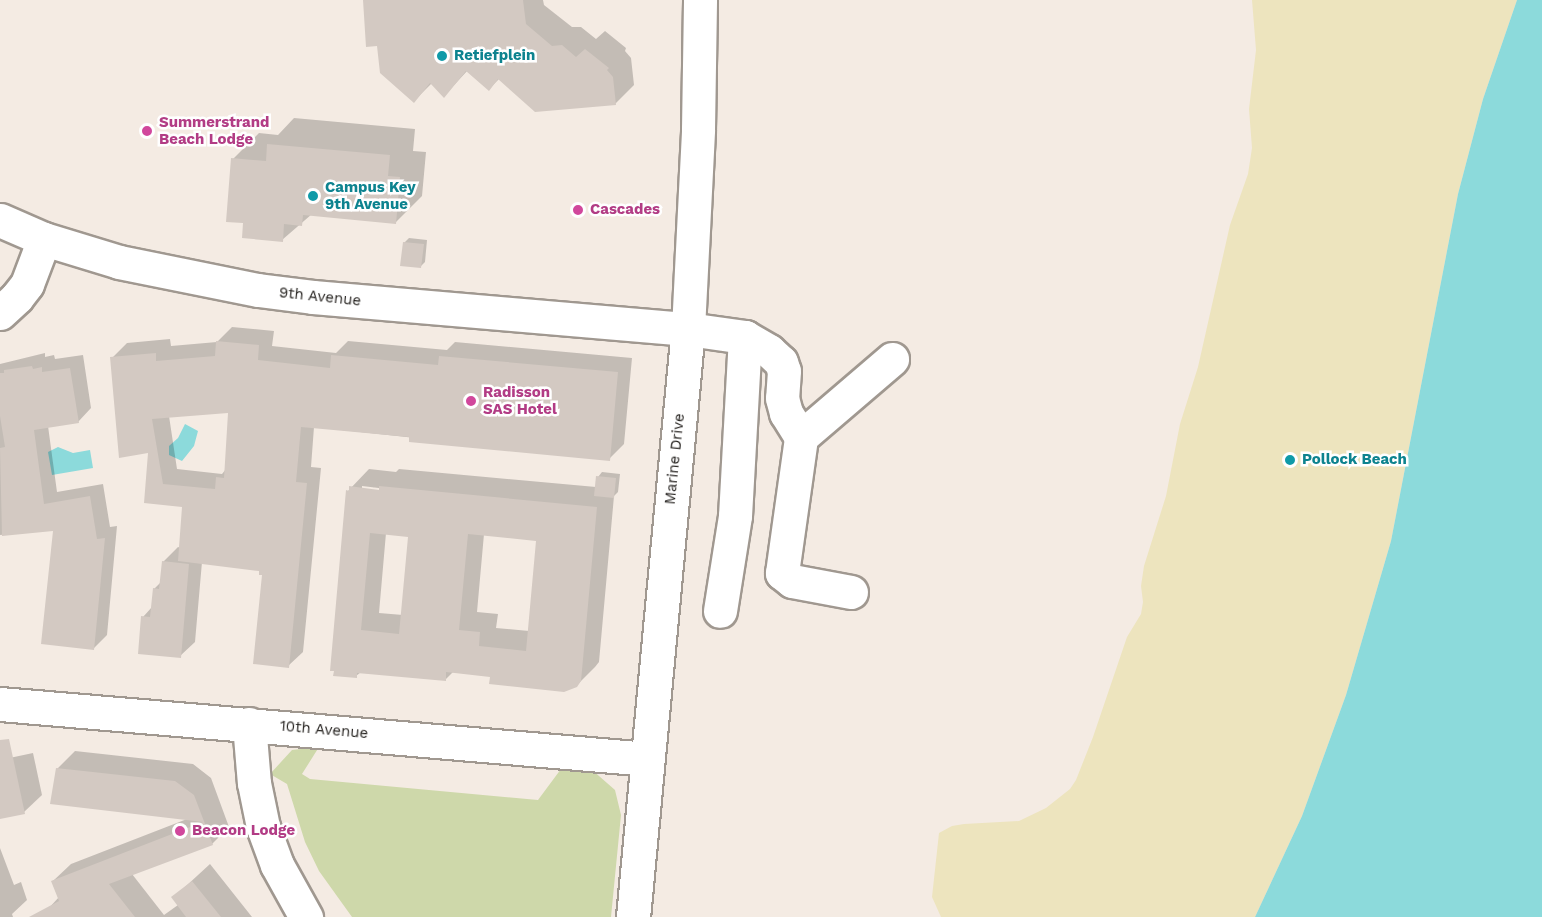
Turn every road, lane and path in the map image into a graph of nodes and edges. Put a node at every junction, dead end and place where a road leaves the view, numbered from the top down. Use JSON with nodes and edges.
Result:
{"nodes":[{"id":1,"x":700,"y":0,"type":"edge"},
{"id":2,"x":0,"y":220,"type":"edge"},
{"id":3,"x":44,"y":239,"type":"junction"},
{"id":4,"x":0,"y":313,"type":"edge"},
{"id":5,"x":688,"y":329,"type":"junction"},
{"id":6,"x":745,"y":337,"type":"junction"},
{"id":7,"x":892,"y":359,"type":"dead end"},
{"id":8,"x":801,"y":438,"type":"junction"},
{"id":9,"x":851,"y":592,"type":"dead end"},
{"id":10,"x":720,"y":611,"type":"dead end"},
{"id":11,"x":0,"y":704,"type":"edge"},
{"id":12,"x":249,"y":724,"type":"junction"},
{"id":13,"x":648,"y":759,"type":"junction"},
{"id":14,"x":306,"y":917,"type":"edge"},
{"id":15,"x":633,"y":917,"type":"edge"}],
"edges":[{"from":1,"to":5,"type":"street","name":"Marine Drive"},
{"from":2,"to":3,"type":"street","name":"9th Avenue"},
{"from":3,"to":4,"type":"street"},
{"from":3,"to":5,"type":"street","name":"9th Avenue"},
{"from":5,"to":6,"type":"street","name":"9th Avenue"},
{"from":5,"to":13,"type":"street","name":"Marine Drive"},
{"from":6,"to":8,"type":"street"},
{"from":6,"to":10,"type":"street"},
{"from":7,"to":8,"type":"street"},
{"from":8,"to":9,"type":"street"},
{"from":11,"to":12,"type":"street","name":"10th Avenue"},
{"from":12,"to":13,"type":"street","name":"10th Avenue"},
{"from":12,"to":14,"type":"street"},
{"from":13,"to":15,"type":"street","name":"Marine Drive"}]}
